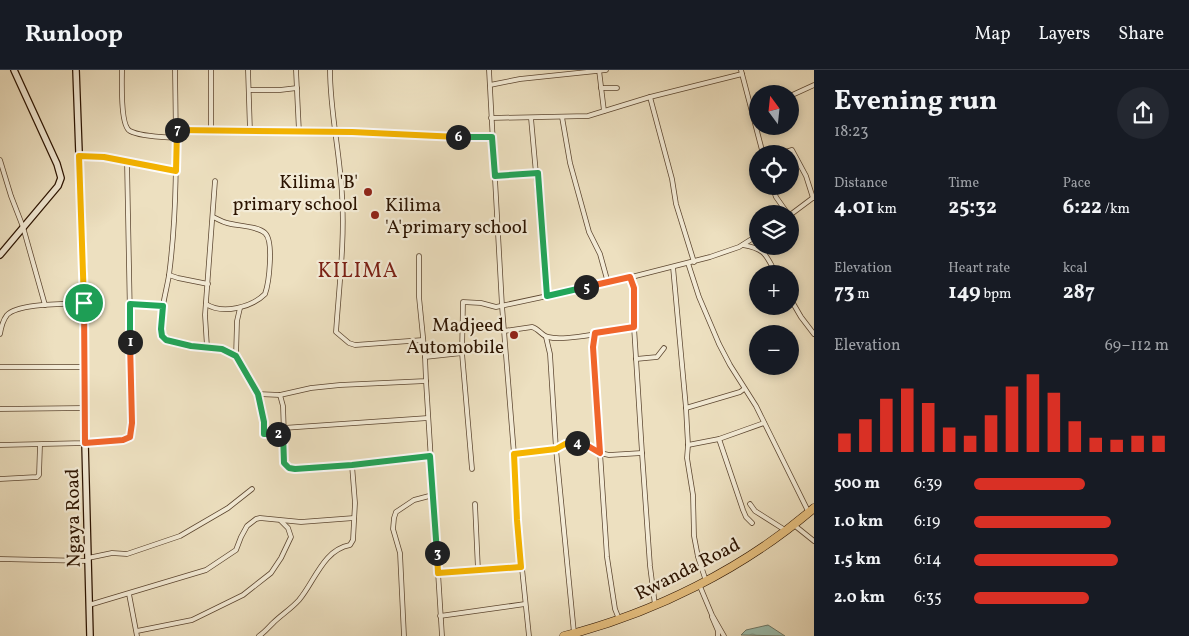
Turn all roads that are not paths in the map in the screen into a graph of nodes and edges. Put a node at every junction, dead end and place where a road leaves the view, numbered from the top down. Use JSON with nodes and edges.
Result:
{"nodes":[{"id":1,"x":14,"y":70,"type":"edge"},
{"id":2,"x":76,"y":70,"type":"edge"},
{"id":3,"x":122,"y":70,"type":"edge"},
{"id":4,"x":175,"y":70,"type":"edge"},
{"id":5,"x":211,"y":70,"type":"edge"},
{"id":6,"x":248,"y":70,"type":"edge"},
{"id":7,"x":296,"y":70,"type":"edge"},
{"id":8,"x":330,"y":70,"type":"edge"},
{"id":9,"x":489,"y":70,"type":"edge"},
{"id":10,"x":606,"y":70,"type":"edge"},
{"id":11,"x":599,"y":71,"type":"edge"},
{"id":12,"x":741,"y":72,"type":"edge"},
{"id":13,"x":490,"y":85,"type":"junction"},
{"id":14,"x":814,"y":85,"type":"edge"},
{"id":15,"x":297,"y":88,"type":"junction"},
{"id":16,"x":601,"y":88,"type":"junction"},
{"id":17,"x":617,"y":88,"type":"dead end"},
{"id":18,"x":249,"y":90,"type":"junction"},
{"id":19,"x":799,"y":92,"type":"edge"},
{"id":20,"x":650,"y":97,"type":"junction"},
{"id":21,"x":749,"y":101,"type":"edge"},
{"id":22,"x":604,"y":111,"type":"junction"},
{"id":23,"x":562,"y":117,"type":"junction"},
{"id":24,"x":491,"y":118,"type":"junction"},
{"id":25,"x":532,"y":118,"type":"junction"},
{"id":26,"x":177,"y":130,"type":"junction"},
{"id":27,"x":211,"y":131,"type":"junction"},
{"id":28,"x":250,"y":131,"type":"junction"},
{"id":29,"x":299,"y":132,"type":"junction"},
{"id":30,"x":334,"y":132,"type":"junction"},
{"id":31,"x":492,"y":137,"type":"junction"},
{"id":32,"x":177,"y":138,"type":"junction"},
{"id":33,"x":79,"y":156,"type":"junction"},
{"id":34,"x":0,"y":160,"type":"edge"},
{"id":35,"x":127,"y":162,"type":"junction"},
{"id":36,"x":799,"y":163,"type":"edge"},
{"id":37,"x":176,"y":171,"type":"junction"},
{"id":38,"x":538,"y":173,"type":"junction"},
{"id":39,"x":495,"y":176,"type":"junction"},
{"id":40,"x":215,"y":181,"type":"dead end"},
{"id":41,"x":813,"y":197,"type":"edge"},
{"id":42,"x":799,"y":207,"type":"edge"},
{"id":43,"x":213,"y":217,"type":"junction"},
{"id":44,"x":23,"y":228,"type":"junction"},
{"id":45,"x":749,"y":241,"type":"edge"},
{"id":46,"x":743,"y":245,"type":"junction"},
{"id":47,"x":749,"y":246,"type":"edge"},
{"id":48,"x":0,"y":255,"type":"edge"},
{"id":49,"x":419,"y":256,"type":"dead end"},
{"id":50,"x":694,"y":262,"type":"junction"},
{"id":51,"x":688,"y":263,"type":"junction"},
{"id":52,"x":673,"y":267,"type":"junction"},
{"id":53,"x":169,"y":275,"type":"junction"},
{"id":54,"x":630,"y":277,"type":"junction"},
{"id":55,"x":608,"y":283,"type":"junction"},
{"id":56,"x":208,"y":284,"type":"junction"},
{"id":57,"x":547,"y":296,"type":"junction"},
{"id":58,"x":84,"y":303,"type":"junction"},
{"id":59,"x":130,"y":304,"type":"junction"},
{"id":60,"x":206,"y":304,"type":"junction"},
{"id":61,"x":45,"y":305,"type":"junction"},
{"id":62,"x":163,"y":306,"type":"junction"},
{"id":63,"x":502,"y":306,"type":"junction"},
{"id":64,"x":240,"y":308,"type":"junction"},
{"id":65,"x":799,"y":314,"type":"edge"},
{"id":66,"x":634,"y":327,"type":"junction"},
{"id":67,"x":504,"y":331,"type":"junction"},
{"id":68,"x":595,"y":333,"type":"junction"},
{"id":69,"x":0,"y":334,"type":"edge"},
{"id":70,"x":814,"y":334,"type":"edge"},
{"id":71,"x":546,"y":337,"type":"junction"},
{"id":72,"x":423,"y":340,"type":"junction"},
{"id":73,"x":206,"y":347,"type":"junction"},
{"id":74,"x":664,"y":348,"type":"dead end"},
{"id":75,"x":462,"y":353,"type":"junction"},
{"id":76,"x":236,"y":356,"type":"junction"},
{"id":77,"x":425,"y":357,"type":"junction"},
{"id":78,"x":636,"y":359,"type":"junction"},
{"id":79,"x":0,"y":367,"type":"edge"},
{"id":80,"x":85,"y":367,"type":"junction"},
{"id":81,"x":426,"y":381,"type":"junction"},
{"id":82,"x":744,"y":389,"type":"junction"},
{"id":83,"x":258,"y":394,"type":"junction"},
{"id":84,"x":280,"y":395,"type":"junction"},
{"id":85,"x":85,"y":408,"type":"junction"},
{"id":86,"x":686,"y":408,"type":"junction"},
{"id":87,"x":0,"y":409,"type":"edge"},
{"id":88,"x":428,"y":418,"type":"junction"},
{"id":89,"x":764,"y":423,"type":"junction"},
{"id":90,"x":283,"y":428,"type":"junction"},
{"id":91,"x":283,"y":433,"type":"junction"},
{"id":92,"x":719,"y":439,"type":"junction"},
{"id":93,"x":85,"y":443,"type":"junction"},
{"id":94,"x":0,"y":445,"type":"edge"},
{"id":95,"x":40,"y":445,"type":"junction"},
{"id":96,"x":688,"y":445,"type":"junction"},
{"id":97,"x":556,"y":449,"type":"junction"},
{"id":98,"x":600,"y":453,"type":"junction"},
{"id":99,"x":642,"y":453,"type":"junction"},
{"id":100,"x":514,"y":454,"type":"junction"},
{"id":101,"x":430,"y":456,"type":"junction"},
{"id":102,"x":352,"y":465,"type":"junction"},
{"id":103,"x":472,"y":469,"type":"dead end"},
{"id":104,"x":0,"y":479,"type":"edge"},
{"id":105,"x":252,"y":489,"type":"dead end"},
{"id":106,"x":433,"y":495,"type":"junction"},
{"id":107,"x":475,"y":504,"type":"dead end"},
{"id":108,"x":750,"y":504,"type":"dead end"},
{"id":109,"x":811,"y":511,"type":"edge"},
{"id":110,"x":354,"y":518,"type":"junction"},
{"id":111,"x":281,"y":521,"type":"junction"},
{"id":112,"x":752,"y":523,"type":"dead end"},
{"id":113,"x":794,"y":525,"type":"junction"},
{"id":114,"x":786,"y":530,"type":"junction"},
{"id":115,"x":814,"y":541,"type":"edge"},
{"id":116,"x":0,"y":559,"type":"edge"},
{"id":117,"x":88,"y":559,"type":"junction"},
{"id":118,"x":521,"y":567,"type":"junction"},
{"id":119,"x":478,"y":570,"type":"junction"},
{"id":120,"x":438,"y":573,"type":"junction"},
{"id":121,"x":702,"y":582,"type":"junction"},
{"id":122,"x":129,"y":594,"type":"junction"},
{"id":123,"x":525,"y":604,"type":"junction"},
{"id":124,"x":89,"y":605,"type":"junction"},
{"id":125,"x":655,"y":606,"type":"junction"},
{"id":126,"x":712,"y":615,"type":"junction"},
{"id":127,"x":440,"y":616,"type":"junction"},
{"id":128,"x":619,"y":620,"type":"junction"},
{"id":129,"x":137,"y":631,"type":"junction"},
{"id":130,"x":574,"y":633,"type":"junction"},
{"id":131,"x":90,"y":636,"type":"edge"},
{"id":132,"x":137,"y":636,"type":"edge"},
{"id":133,"x":259,"y":636,"type":"edge"},
{"id":134,"x":404,"y":636,"type":"edge"},
{"id":135,"x":442,"y":636,"type":"edge"},
{"id":136,"x":529,"y":636,"type":"edge"},
{"id":137,"x":564,"y":636,"type":"edge"},
{"id":138,"x":718,"y":636,"type":"edge"},
{"id":139,"x":724,"y":636,"type":"edge"}],
"edges":[{"from":1,"to":44,"type":"street"},
{"from":2,"to":33,"type":"street","name":"Ngaya Road"},
{"from":3,"to":32,"type":"street"},
{"from":4,"to":26,"type":"street"},
{"from":5,"to":27,"type":"street"},
{"from":6,"to":18,"type":"street"},
{"from":7,"to":15,"type":"street"},
{"from":8,"to":30,"type":"street"},
{"from":9,"to":13,"type":"street"},
{"from":10,"to":11,"type":"street"},
{"from":11,"to":13,"type":"street"},
{"from":11,"to":16,"type":"street"},
{"from":12,"to":20,"type":"street"},
{"from":12,"to":21,"type":"street"},
{"from":13,"to":24,"type":"street"},
{"from":14,"to":19,"type":"street"},
{"from":15,"to":18,"type":"street"},
{"from":15,"to":29,"type":"street"},
{"from":16,"to":17,"type":"street"},
{"from":16,"to":22,"type":"street"},
{"from":18,"to":28,"type":"street"},
{"from":20,"to":22,"type":"street"},
{"from":20,"to":50,"type":"street"},
{"from":22,"to":23,"type":"street"},
{"from":23,"to":25,"type":"street"},
{"from":23,"to":55,"type":"street"},
{"from":24,"to":25,"type":"street"},
{"from":24,"to":31,"type":"street"},
{"from":25,"to":38,"type":"street"},
{"from":26,"to":27,"type":"street"},
{"from":26,"to":32,"type":"street"},
{"from":27,"to":28,"type":"street"},
{"from":28,"to":29,"type":"street"},
{"from":29,"to":30,"type":"street"},
{"from":30,"to":31,"type":"street"},
{"from":30,"to":72,"type":"street"},
{"from":31,"to":39,"type":"street"},
{"from":32,"to":37,"type":"street"},
{"from":33,"to":35,"type":"street"},
{"from":33,"to":58,"type":"street","name":"Ngaya Road"},
{"from":34,"to":44,"type":"street"},
{"from":35,"to":37,"type":"street"},
{"from":35,"to":59,"type":"street"},
{"from":36,"to":41,"type":"street"},
{"from":37,"to":53,"type":"street"},
{"from":38,"to":39,"type":"street"},
{"from":38,"to":57,"type":"street"},
{"from":39,"to":63,"type":"street"},
{"from":40,"to":43,"type":"street"},
{"from":41,"to":42,"type":"street"},
{"from":43,"to":56,"type":"street"},
{"from":43,"to":64,"type":"street"},
{"from":44,"to":48,"type":"street"},
{"from":44,"to":61,"type":"street"},
{"from":45,"to":46,"type":"street"},
{"from":46,"to":47,"type":"street"},
{"from":46,"to":50,"type":"street"},
{"from":49,"to":72,"type":"street"},
{"from":50,"to":51,"type":"street"},
{"from":51,"to":52,"type":"street"},
{"from":51,"to":82,"type":"street"},
{"from":52,"to":54,"type":"street"},
{"from":52,"to":86,"type":"street"},
{"from":53,"to":56,"type":"street"},
{"from":53,"to":62,"type":"street"},
{"from":54,"to":55,"type":"street"},
{"from":54,"to":66,"type":"street"},
{"from":55,"to":57,"type":"street"},
{"from":56,"to":60,"type":"street"},
{"from":57,"to":63,"type":"street"},
{"from":58,"to":61,"type":"street"},
{"from":58,"to":80,"type":"street","name":"Ngaya Road"},
{"from":59,"to":62,"type":"street"},
{"from":59,"to":93,"type":"street"},
{"from":60,"to":64,"type":"street"},
{"from":60,"to":73,"type":"street"},
{"from":61,"to":69,"type":"street"},
{"from":62,"to":73,"type":"street"},
{"from":63,"to":67,"type":"street"},
{"from":63,"to":75,"type":"street"},
{"from":64,"to":76,"type":"street"},
{"from":65,"to":70,"type":"street"},
{"from":66,"to":68,"type":"street"},
{"from":66,"to":78,"type":"street"},
{"from":67,"to":71,"type":"street"},
{"from":67,"to":100,"type":"street"},
{"from":68,"to":71,"type":"street"},
{"from":68,"to":98,"type":"street"},
{"from":71,"to":97,"type":"street"},
{"from":72,"to":77,"type":"street"},
{"from":73,"to":76,"type":"street"},
{"from":74,"to":78,"type":"street"},
{"from":75,"to":77,"type":"street"},
{"from":75,"to":103,"type":"street"},
{"from":76,"to":83,"type":"street"},
{"from":77,"to":81,"type":"street"},
{"from":78,"to":99,"type":"street"},
{"from":79,"to":80,"type":"street"},
{"from":80,"to":85,"type":"street","name":"Ngaya Road"},
{"from":81,"to":84,"type":"street"},
{"from":81,"to":88,"type":"street"},
{"from":82,"to":86,"type":"street"},
{"from":82,"to":89,"type":"street"},
{"from":83,"to":84,"type":"street"},
{"from":83,"to":91,"type":"street"},
{"from":84,"to":90,"type":"street"},
{"from":85,"to":87,"type":"street"},
{"from":85,"to":93,"type":"street","name":"Ngaya Road"},
{"from":86,"to":96,"type":"street"},
{"from":88,"to":90,"type":"street"},
{"from":88,"to":101,"type":"street"},
{"from":89,"to":92,"type":"street"},
{"from":89,"to":109,"type":"street"},
{"from":90,"to":91,"type":"street"},
{"from":91,"to":102,"type":"street"},
{"from":92,"to":96,"type":"street"},
{"from":92,"to":112,"type":"street"},
{"from":93,"to":95,"type":"street"},
{"from":93,"to":117,"type":"street","name":"Ngaya Road"},
{"from":94,"to":95,"type":"street"},
{"from":95,"to":104,"type":"street"},
{"from":96,"to":121,"type":"street"},
{"from":97,"to":98,"type":"street"},
{"from":97,"to":100,"type":"street"},
{"from":97,"to":130,"type":"street"},
{"from":98,"to":99,"type":"street"},
{"from":98,"to":128,"type":"street"},
{"from":99,"to":125,"type":"street"},
{"from":100,"to":118,"type":"street"},
{"from":101,"to":102,"type":"street"},
{"from":101,"to":106,"type":"street"},
{"from":102,"to":110,"type":"street"},
{"from":105,"to":117,"type":"street"},
{"from":106,"to":120,"type":"street"},
{"from":106,"to":134,"type":"street"},
{"from":107,"to":119,"type":"street"},
{"from":108,"to":114,"type":"street"},
{"from":109,"to":113,"type":"highway","name":"Rwanda Road"},
{"from":110,"to":111,"type":"street"},
{"from":110,"to":133,"type":"street"},
{"from":111,"to":122,"type":"street"},
{"from":111,"to":129,"type":"street"},
{"from":113,"to":114,"type":"highway","name":"Rwanda Road"},
{"from":113,"to":115,"type":"street"},
{"from":114,"to":121,"type":"highway","name":"Rwanda Road"},
{"from":116,"to":117,"type":"street"},
{"from":117,"to":124,"type":"street","name":"Ngaya Road"},
{"from":118,"to":119,"type":"street"},
{"from":118,"to":123,"type":"street"},
{"from":119,"to":120,"type":"street"},
{"from":120,"to":127,"type":"street"},
{"from":121,"to":125,"type":"highway","name":"Rwanda Road"},
{"from":121,"to":126,"type":"street"},
{"from":122,"to":124,"type":"street"},
{"from":122,"to":129,"type":"street"},
{"from":123,"to":127,"type":"street"},
{"from":123,"to":136,"type":"street"},
{"from":124,"to":131,"type":"street","name":"Ngaya Road"},
{"from":125,"to":128,"type":"highway","name":"Rwanda Road"},
{"from":126,"to":138,"type":"street"},
{"from":126,"to":139,"type":"street"},
{"from":127,"to":135,"type":"street"},
{"from":128,"to":130,"type":"highway","name":"Rwanda Road"},
{"from":129,"to":132,"type":"street"},
{"from":130,"to":137,"type":"highway","name":"Rwanda Road"}]}
